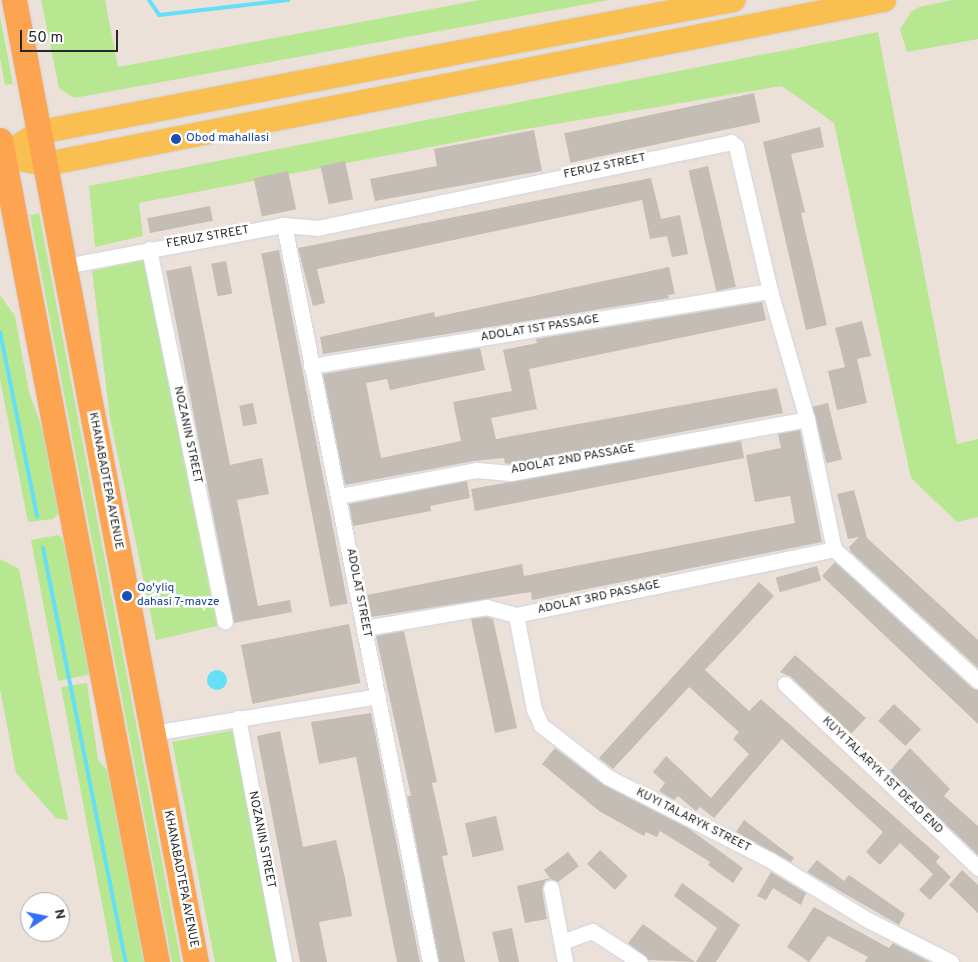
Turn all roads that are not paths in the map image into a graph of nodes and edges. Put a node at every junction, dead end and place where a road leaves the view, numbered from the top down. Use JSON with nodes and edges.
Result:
{"nodes":[{"id":1,"x":14,"y":0,"type":"edge"},
{"id":2,"x":734,"y":0,"type":"edge"},
{"id":3,"x":884,"y":0,"type":"edge"},
{"id":4,"x":40,"y":132,"type":"junction"},
{"id":5,"x":2,"y":148,"type":"edge"},
{"id":6,"x":46,"y":164,"type":"junction"},
{"id":7,"x":284,"y":225,"type":"junction"},
{"id":8,"x":149,"y":249,"type":"junction"},
{"id":9,"x":65,"y":266,"type":"junction"},
{"id":10,"x":770,"y":291,"type":"junction"},
{"id":11,"x":311,"y":366,"type":"junction"},
{"id":12,"x":807,"y":419,"type":"junction"},
{"id":13,"x":339,"y":496,"type":"junction"},
{"id":14,"x":834,"y":549,"type":"junction"},
{"id":15,"x":516,"y":615,"type":"junction"},
{"id":16,"x":225,"y":621,"type":"dead end"},
{"id":17,"x":365,"y":628,"type":"junction"},
{"id":18,"x":978,"y":682,"type":"edge"},
{"id":19,"x":785,"y":684,"type":"dead end"},
{"id":20,"x":378,"y":696,"type":"junction"},
{"id":21,"x":238,"y":718,"type":"junction"},
{"id":22,"x":152,"y":733,"type":"junction"},
{"id":23,"x":978,"y":868,"type":"edge"},
{"id":24,"x":551,"y":888,"type":"dead end"},
{"id":25,"x":562,"y":942,"type":"junction"},
{"id":26,"x":157,"y":962,"type":"edge"},
{"id":27,"x":196,"y":962,"type":"edge"},
{"id":28,"x":284,"y":962,"type":"edge"},
{"id":29,"x":430,"y":962,"type":"edge"},
{"id":30,"x":565,"y":962,"type":"edge"},
{"id":31,"x":640,"y":962,"type":"edge"},
{"id":32,"x":951,"y":962,"type":"edge"}],
"edges":[{"from":1,"to":4,"type":"highway","name":"KHANABADTEPA AVENUE"},
{"from":2,"to":4,"type":"main road"},
{"from":3,"to":6,"type":"main road"},
{"from":4,"to":5,"type":"main road"},
{"from":4,"to":6,"type":"highway","name":"KHANABADTEPA AVENUE"},
{"from":5,"to":6,"type":"main road"},
{"from":5,"to":26,"type":"highway"},
{"from":6,"to":9,"type":"highway","name":"KHANABADTEPA AVENUE"},
{"from":7,"to":8,"type":"street","name":"FERUZ STREET"},
{"from":7,"to":10,"type":"street","name":"FERUZ STREET"},
{"from":7,"to":11,"type":"street","name":"ADOLAT STREET"},
{"from":8,"to":9,"type":"street","name":"FERUZ STREET"},
{"from":8,"to":16,"type":"street","name":"NOZANIN STREET"},
{"from":9,"to":22,"type":"highway","name":"KHANABADTEPA AVENUE"},
{"from":10,"to":11,"type":"street","name":"ADOLAT 1ST PASSAGE"},
{"from":10,"to":12,"type":"street","name":"FERUZ STREET"},
{"from":11,"to":13,"type":"street","name":"ADOLAT STREET"},
{"from":12,"to":13,"type":"street","name":"ADOLAT 2ND PASSAGE"},
{"from":12,"to":14,"type":"street","name":"FERUZ STREET"},
{"from":13,"to":17,"type":"street","name":"ADOLAT STREET"},
{"from":14,"to":15,"type":"street","name":"ADOLAT 3RD PASSAGE"},
{"from":14,"to":18,"type":"street"},
{"from":15,"to":17,"type":"street","name":"ADOLAT 3RD PASSAGE"},
{"from":15,"to":32,"type":"street","name":"KUYI TALARYK STREET"},
{"from":17,"to":20,"type":"street","name":"ADOLAT STREET"},
{"from":19,"to":23,"type":"street","name":"KUYI TALARYK 1ST DEAD END"},
{"from":20,"to":21,"type":"street"},
{"from":20,"to":29,"type":"street","name":"ADOLAT STREET"},
{"from":21,"to":22,"type":"street"},
{"from":21,"to":28,"type":"street","name":"NOZANIN STREET"},
{"from":22,"to":27,"type":"highway","name":"KHANABADTEPA AVENUE"},
{"from":24,"to":25,"type":"street"},
{"from":25,"to":30,"type":"street"},
{"from":25,"to":31,"type":"street"}]}
